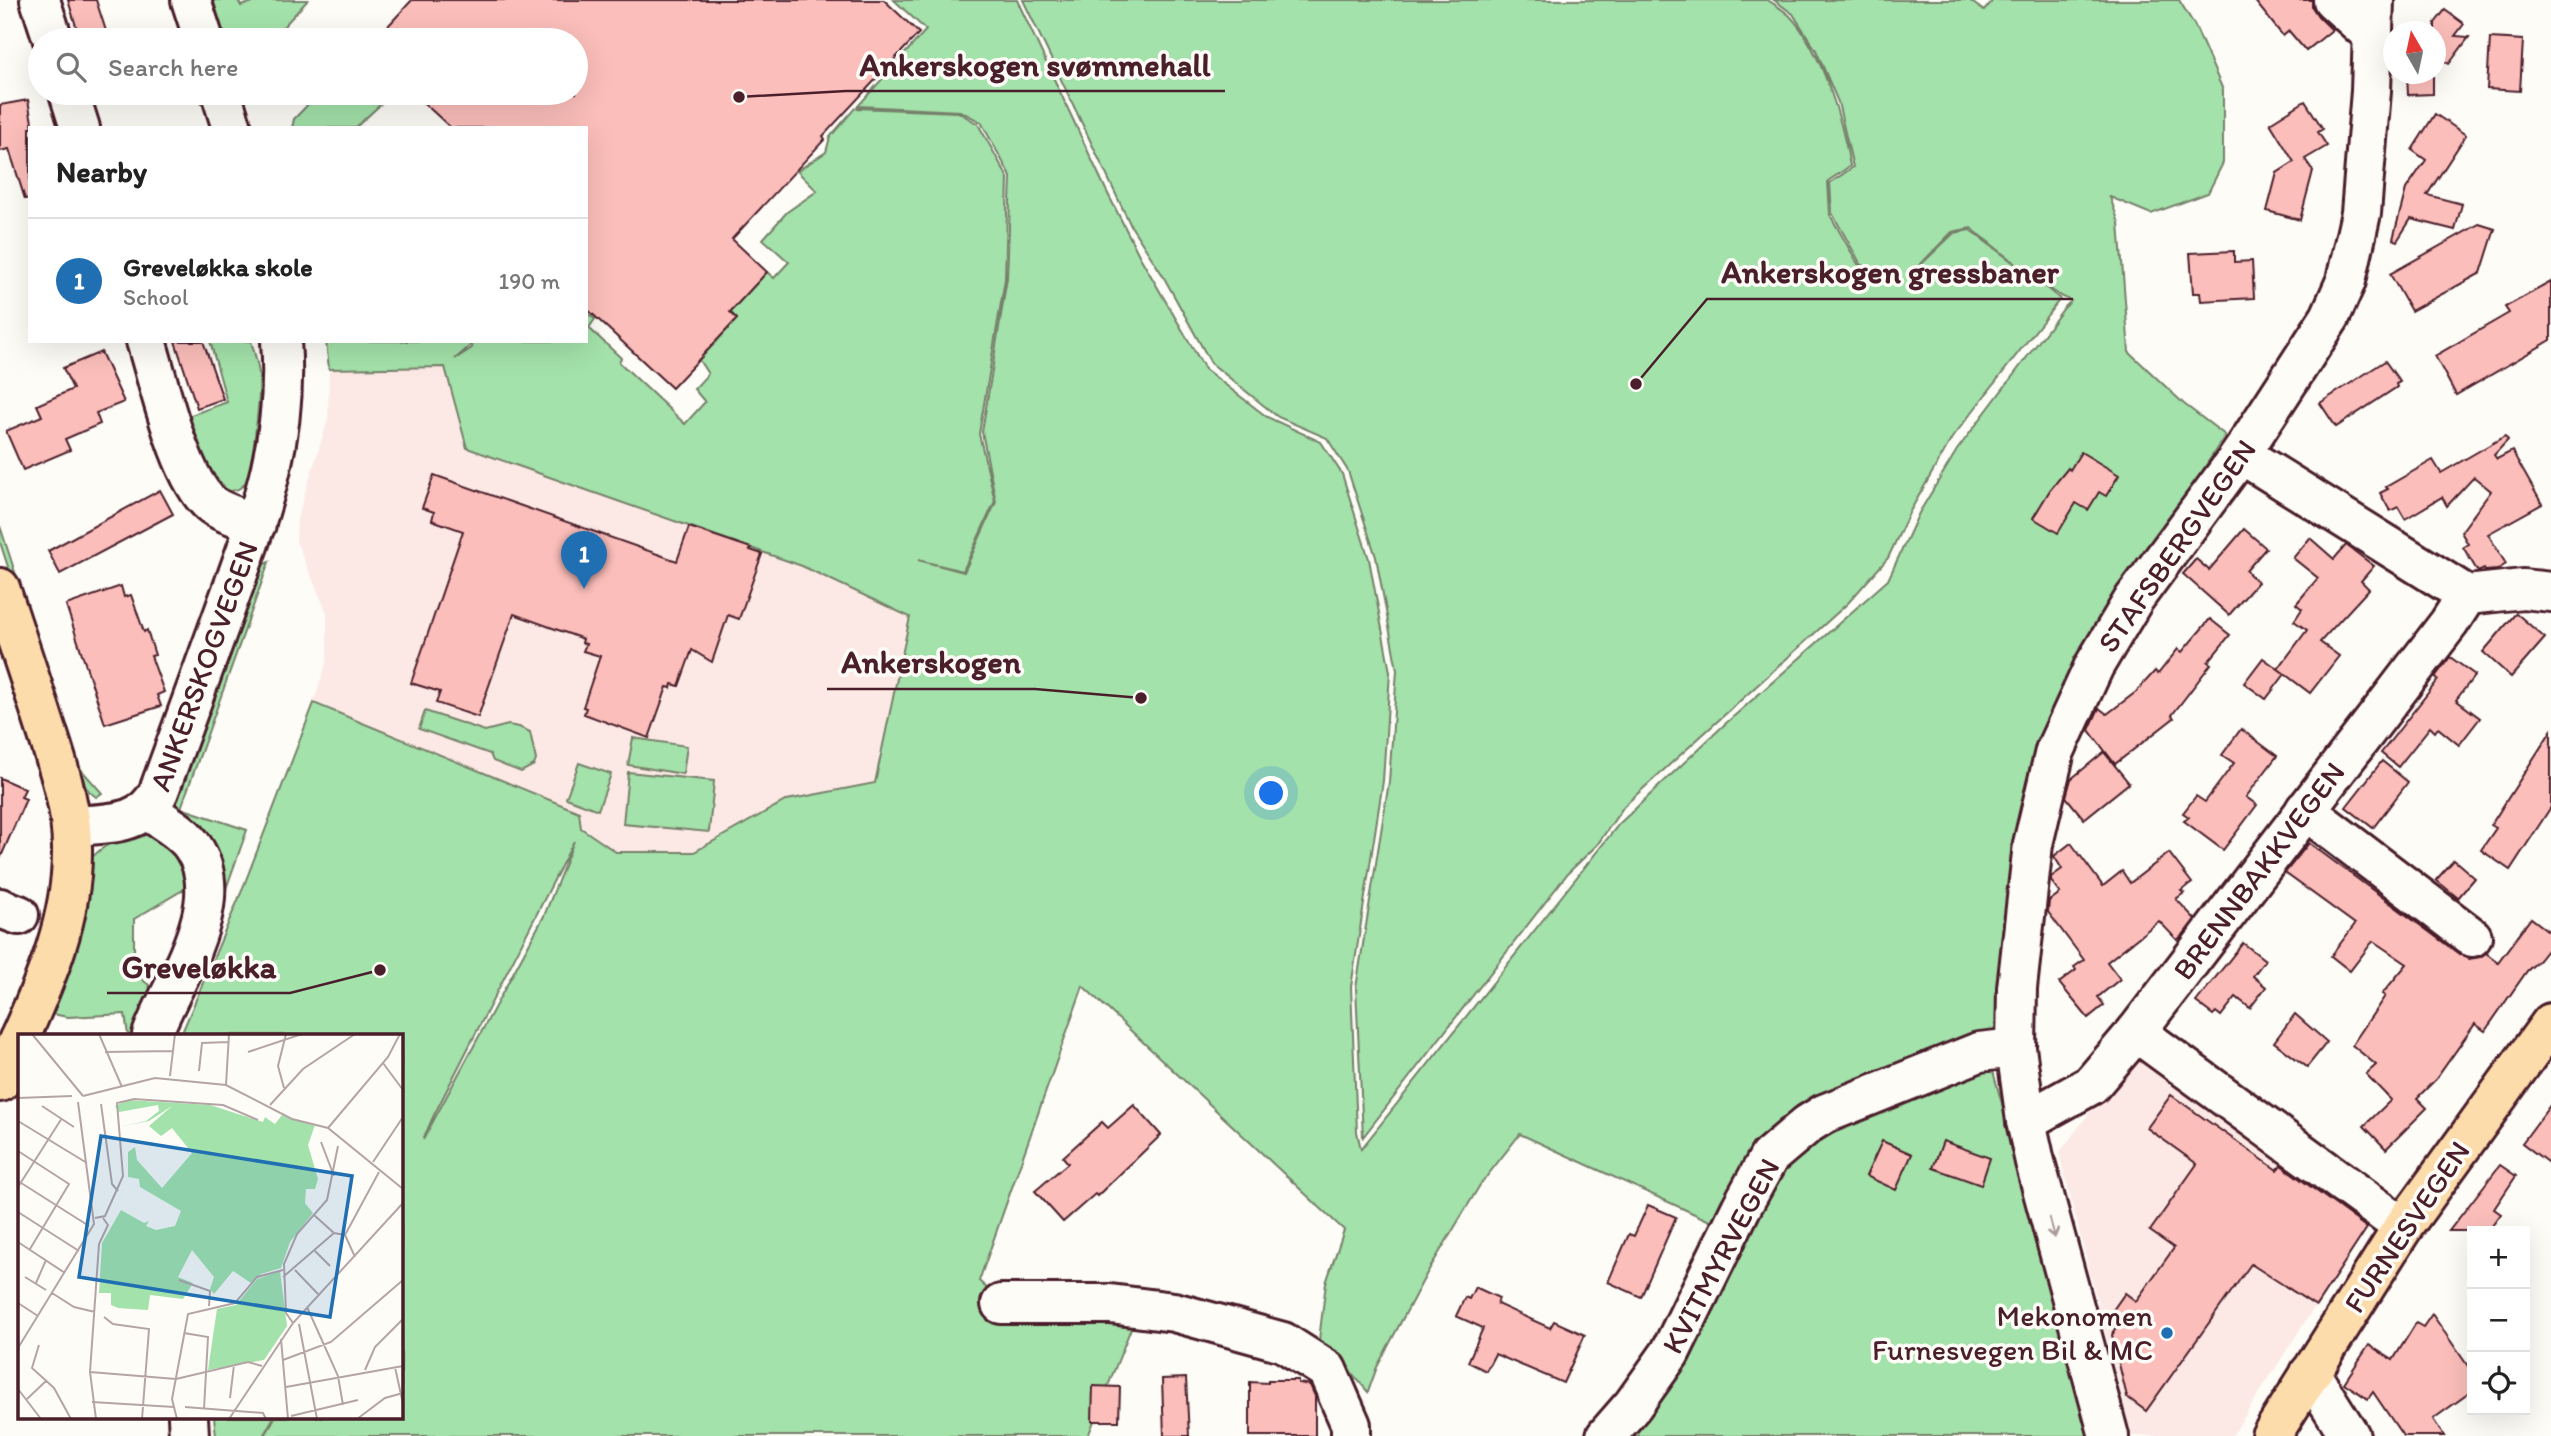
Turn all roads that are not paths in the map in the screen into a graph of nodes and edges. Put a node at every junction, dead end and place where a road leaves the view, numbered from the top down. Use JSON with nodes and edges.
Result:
{"nodes":[{"id":1,"x":40,"y":0,"type":"edge"},
{"id":2,"x":191,"y":0,"type":"edge"},
{"id":3,"x":2333,"y":0,"type":"edge"},
{"id":4,"x":2374,"y":18,"type":"edge"},
{"id":5,"x":49,"y":28,"type":"edge"},
{"id":6,"x":200,"y":28,"type":"edge"},
{"id":7,"x":73,"y":105,"type":"edge"},
{"id":8,"x":225,"y":105,"type":"edge"},
{"id":9,"x":79,"y":126,"type":"edge"},
{"id":10,"x":231,"y":126,"type":"edge"},
{"id":11,"x":147,"y":343,"type":"edge"},
{"id":12,"x":281,"y":343,"type":"edge"},
{"id":13,"x":2241,"y":454,"type":"junction"},
{"id":14,"x":256,"y":524,"type":"junction"},
{"id":15,"x":0,"y":588,"type":"edge"},
{"id":16,"x":2551,"y":592,"type":"edge"},
{"id":17,"x":2467,"y":595,"type":"junction"},
{"id":18,"x":147,"y":810,"type":"junction"},
{"id":19,"x":2305,"y":810,"type":"junction"},
{"id":20,"x":72,"y":826,"type":"junction"},
{"id":21,"x":2472,"y":937,"type":"dead end"},
{"id":22,"x":2551,"y":1023,"type":"edge"},
{"id":23,"x":2136,"y":1032,"type":"junction"},
{"id":24,"x":21,"y":1034,"type":"edge"},
{"id":25,"x":152,"y":1034,"type":"edge"},
{"id":26,"x":18,"y":1042,"type":"edge"},
{"id":27,"x":2016,"y":1048,"type":"junction"},
{"id":28,"x":0,"y":1082,"type":"edge"},
{"id":29,"x":2026,"y":1121,"type":"junction"},
{"id":30,"x":2403,"y":1227,"type":"junction"},
{"id":31,"x":1001,"y":1304,"type":"dead end"},
{"id":32,"x":2310,"y":1373,"type":"junction"},
{"id":33,"x":188,"y":1418,"type":"edge"},
{"id":34,"x":189,"y":1436,"type":"edge"},
{"id":35,"x":1351,"y":1436,"type":"edge"},
{"id":36,"x":1606,"y":1436,"type":"edge"},
{"id":37,"x":2109,"y":1436,"type":"edge"},
{"id":38,"x":2271,"y":1436,"type":"edge"},
{"id":39,"x":2350,"y":1436,"type":"edge"}],
"edges":[{"from":1,"to":5,"type":"street"},
{"from":2,"to":6,"type":"street"},
{"from":3,"to":4,"type":"street","name":"STAFSBERGVEGEN"},
{"from":4,"to":13,"type":"street","name":"STAFSBERGVEGEN"},
{"from":7,"to":9,"type":"street"},
{"from":8,"to":10,"type":"street"},
{"from":11,"to":14,"type":"street","name":"ANKERSKOGVEGEN"},
{"from":12,"to":14,"type":"street","name":"ANKERSKOGVEGEN"},
{"from":13,"to":17,"type":"street"},
{"from":13,"to":27,"type":"street","name":"STAFSBERGVEGEN"},
{"from":14,"to":18,"type":"street","name":"ANKERSKOGVEGEN"},
{"from":15,"to":20,"type":"main road"},
{"from":16,"to":17,"type":"street"},
{"from":17,"to":19,"type":"street","name":"BRENNBAKKVEGEN"},
{"from":18,"to":20,"type":"street","name":"ANKERSKOGVEGEN"},
{"from":18,"to":25,"type":"street"},
{"from":19,"to":21,"type":"street"},
{"from":19,"to":23,"type":"street","name":"BRENNBAKKVEGEN"},
{"from":20,"to":24,"type":"main road"},
{"from":22,"to":30,"type":"main road","name":"FURNESVEGEN"},
{"from":23,"to":29,"type":"street","name":"BRENNBAKKVEGEN"},
{"from":23,"to":30,"type":"street"},
{"from":26,"to":28,"type":"main road"},
{"from":27,"to":29,"type":"street","name":"STAFSBERGVEGEN"},
{"from":27,"to":36,"type":"street","name":"KVITMYRVEGEN"},
{"from":29,"to":37,"type":"street","name":"STAFSBERGVEGEN","one_way":true},
{"from":30,"to":32,"type":"main road","name":"FURNESVEGEN"},
{"from":31,"to":35,"type":"street"},
{"from":32,"to":38,"type":"main road","name":"FURNESVEGEN"},
{"from":32,"to":39,"type":"street"},
{"from":33,"to":34,"type":"street"}]}
